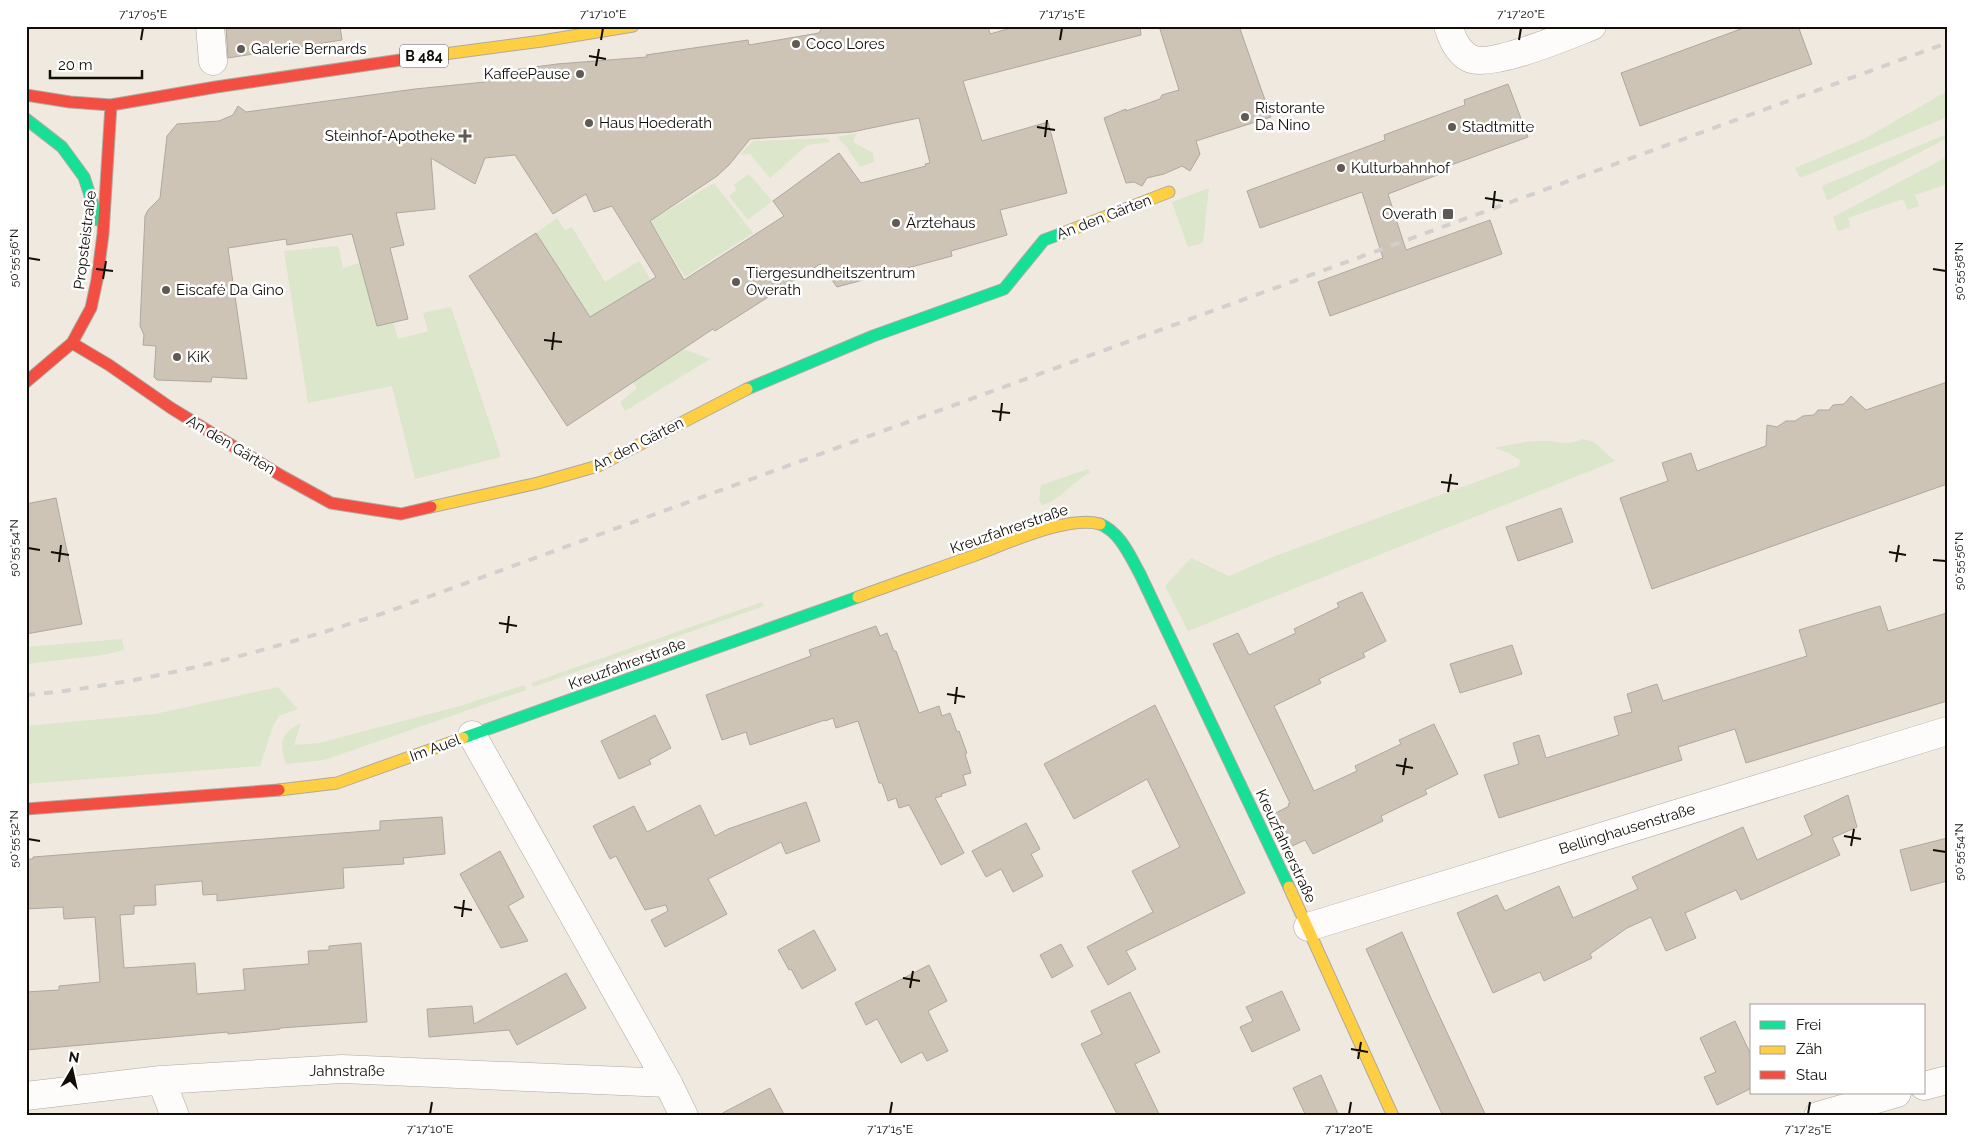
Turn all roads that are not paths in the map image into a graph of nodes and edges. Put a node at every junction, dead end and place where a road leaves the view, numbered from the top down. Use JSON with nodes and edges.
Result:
{"nodes":[{"id":1,"x":210,"y":26,"type":"edge"},
{"id":2,"x":633,"y":26,"type":"edge"},
{"id":3,"x":1448,"y":26,"type":"edge"},
{"id":4,"x":1592,"y":26,"type":"edge"},
{"id":5,"x":213,"y":61,"type":"dead end"},
{"id":6,"x":26,"y":95,"type":"edge"},
{"id":7,"x":111,"y":105,"type":"junction"},
{"id":8,"x":26,"y":119,"type":"edge"},
{"id":9,"x":1169,"y":192,"type":"dead end"},
{"id":10,"x":102,"y":234,"type":"junction"},
{"id":11,"x":72,"y":343,"type":"junction"},
{"id":12,"x":26,"y":382,"type":"edge"},
{"id":13,"x":1947,"y":731,"type":"edge"},
{"id":14,"x":472,"y":735,"type":"junction"},
{"id":15,"x":26,"y":809,"type":"edge"},
{"id":16,"x":1308,"y":927,"type":"junction"},
{"id":17,"x":161,"y":1080,"type":"junction"},
{"id":18,"x":1947,"y":1080,"type":"edge"},
{"id":19,"x":668,"y":1083,"type":"junction"},
{"id":20,"x":1926,"y":1085,"type":"edge"},
{"id":21,"x":1894,"y":1094,"type":"edge"},
{"id":22,"x":26,"y":1096,"type":"edge"},
{"id":23,"x":176,"y":1116,"type":"edge"},
{"id":24,"x":684,"y":1116,"type":"edge"},
{"id":25,"x":1393,"y":1116,"type":"edge"},
{"id":26,"x":1818,"y":1116,"type":"edge"}],
"edges":[{"from":1,"to":5,"type":"street"},
{"from":2,"to":7,"type":"street","number":"B 484"},
{"from":3,"to":4,"type":"street"},
{"from":6,"to":7,"type":"street","number":"B 484"},
{"from":7,"to":10,"type":"street","name":"Propsteistraße"},
{"from":8,"to":10,"type":"street"},
{"from":9,"to":11,"type":"street","name":"An den Gärten"},
{"from":10,"to":11,"type":"street","name":"Propsteistraße"},
{"from":11,"to":12,"type":"street","name":"Propsteistraße"},
{"from":13,"to":16,"type":"street","name":"Bellinghausenstraße"},
{"from":14,"to":15,"type":"street","name":"Im Auel"},
{"from":14,"to":16,"type":"street","name":"Kreuzfahrerstraße"},
{"from":14,"to":19,"type":"street","name":"Im Auel"},
{"from":16,"to":25,"type":"street","name":"Kreuzfahrerstraße"},
{"from":17,"to":19,"type":"street","name":"Jahnstraße"},
{"from":17,"to":22,"type":"street","name":"Jahnstraße"},
{"from":17,"to":23,"type":"street"},
{"from":18,"to":20,"type":"street"},
{"from":19,"to":24,"type":"street","name":"Im Auel"},
{"from":21,"to":26,"type":"street"}]}
